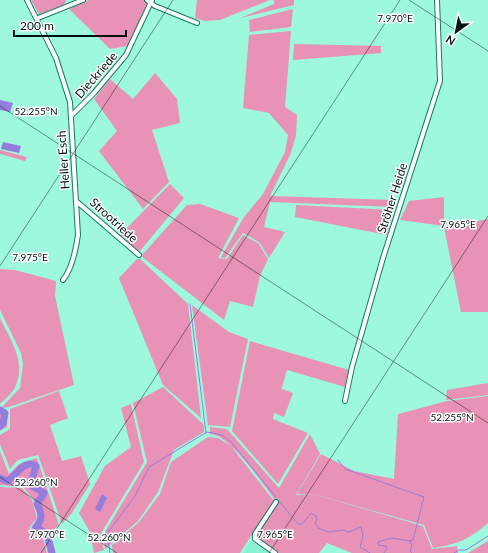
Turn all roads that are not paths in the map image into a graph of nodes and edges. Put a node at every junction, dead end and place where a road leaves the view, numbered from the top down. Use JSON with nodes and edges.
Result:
{"nodes":[{"id":1,"x":27,"y":0,"type":"edge"},
{"id":2,"x":83,"y":0,"type":"edge"},
{"id":3,"x":437,"y":0,"type":"edge"},
{"id":4,"x":150,"y":1,"type":"edge"},
{"id":5,"x":38,"y":18,"type":"junction"},
{"id":6,"x":197,"y":23,"type":"dead end"},
{"id":7,"x":70,"y":116,"type":"junction"},
{"id":8,"x":76,"y":201,"type":"junction"},
{"id":9,"x":138,"y":255,"type":"dead end"},
{"id":10,"x":63,"y":280,"type":"dead end"},
{"id":11,"x":345,"y":401,"type":"dead end"},
{"id":12,"x":276,"y":502,"type":"dead end"},
{"id":13,"x":275,"y":553,"type":"edge"}],
"edges":[{"from":1,"to":5,"type":"street","name":"Heller Esch"},
{"from":2,"to":5,"type":"street"},
{"from":3,"to":11,"type":"street","name":"Ströher Heide"},
{"from":4,"to":6,"type":"street"},
{"from":4,"to":7,"type":"street","name":"Dieckriede"},
{"from":5,"to":7,"type":"street","name":"Heller Esch"},
{"from":7,"to":8,"type":"street","name":"Heller Esch"},
{"from":8,"to":9,"type":"street","name":"Strootriede"},
{"from":8,"to":10,"type":"street","name":"Heller Esch"},
{"from":12,"to":13,"type":"street"}]}
